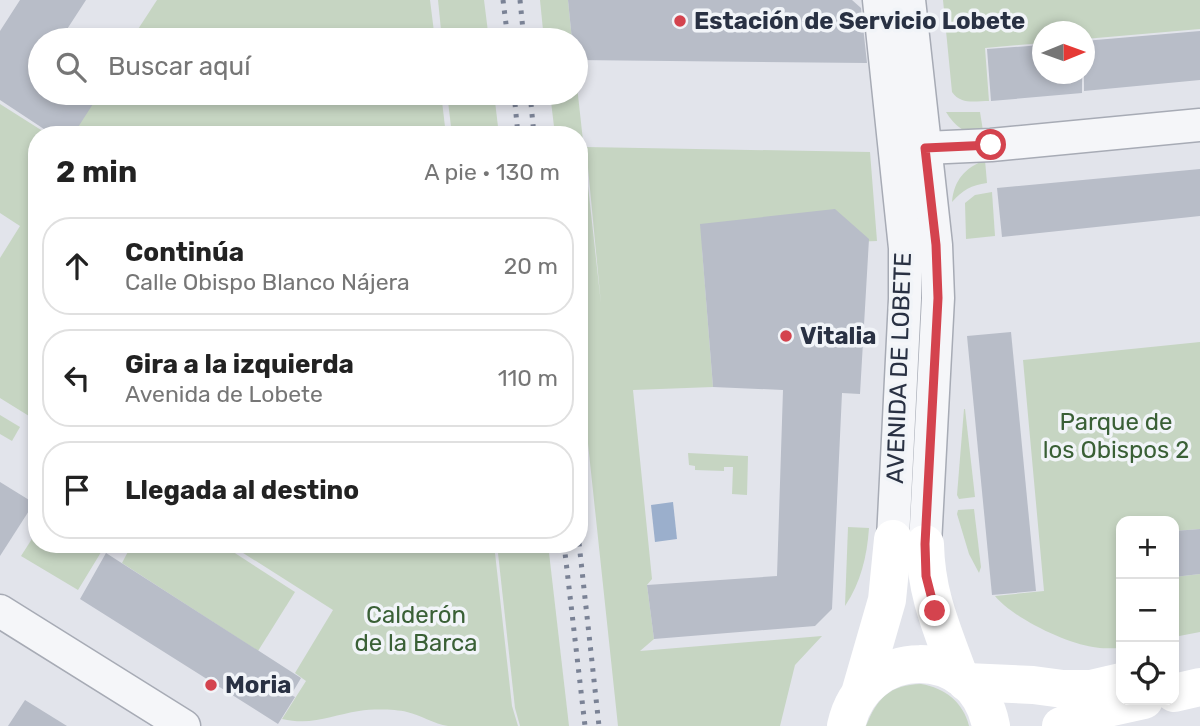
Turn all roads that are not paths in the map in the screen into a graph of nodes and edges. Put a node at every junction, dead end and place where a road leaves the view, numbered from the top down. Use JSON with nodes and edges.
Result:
{"nodes":[{"id":1,"x":879,"y":0,"type":"edge"},
{"id":2,"x":909,"y":0,"type":"edge"},
{"id":3,"x":1200,"y":125,"type":"edge"},
{"id":4,"x":925,"y":148,"type":"junction"},
{"id":5,"x":909,"y":541,"type":"junction"},
{"id":6,"x":3,"y":619,"type":"edge"},
{"id":7,"x":1200,"y":665,"type":"edge"},
{"id":8,"x":1179,"y":670,"type":"edge"},
{"id":9,"x":963,"y":679,"type":"junction"},
{"id":10,"x":1116,"y":683,"type":"edge"},
{"id":11,"x":1200,"y":687,"type":"edge"},
{"id":12,"x":1179,"y":692,"type":"edge"},
{"id":13,"x":1121,"y":705,"type":"edge"},
{"id":14,"x":848,"y":714,"type":"edge"},
{"id":15,"x":184,"y":726,"type":"edge"},
{"id":16,"x":991,"y":726,"type":"edge"},
{"id":17,"x":1061,"y":726,"type":"edge"}],
"edges":[{"from":1,"to":5,"type":"street","name":"AVENIDA DE LOBETE"},
{"from":2,"to":4,"type":"street","name":"AVENIDA DE LOBETE"},
{"from":3,"to":4,"type":"street"},
{"from":4,"to":5,"type":"street","name":"AVENIDA DE LOBETE"},
{"from":5,"to":9,"type":"main road","name":"AVENIDA DE LOBETE"},
{"from":5,"to":14,"type":"main road","name":"AVENIDA DE LOBETE"},
{"from":6,"to":15,"type":"street"},
{"from":7,"to":8,"type":"main road"},
{"from":9,"to":10,"type":"main road"},
{"from":9,"to":14,"type":"main road"},
{"from":9,"to":16,"type":"main road","name":"AVENIDA DE LOBETE"},
{"from":11,"to":12,"type":"main road"},
{"from":13,"to":17,"type":"main road"}]}
